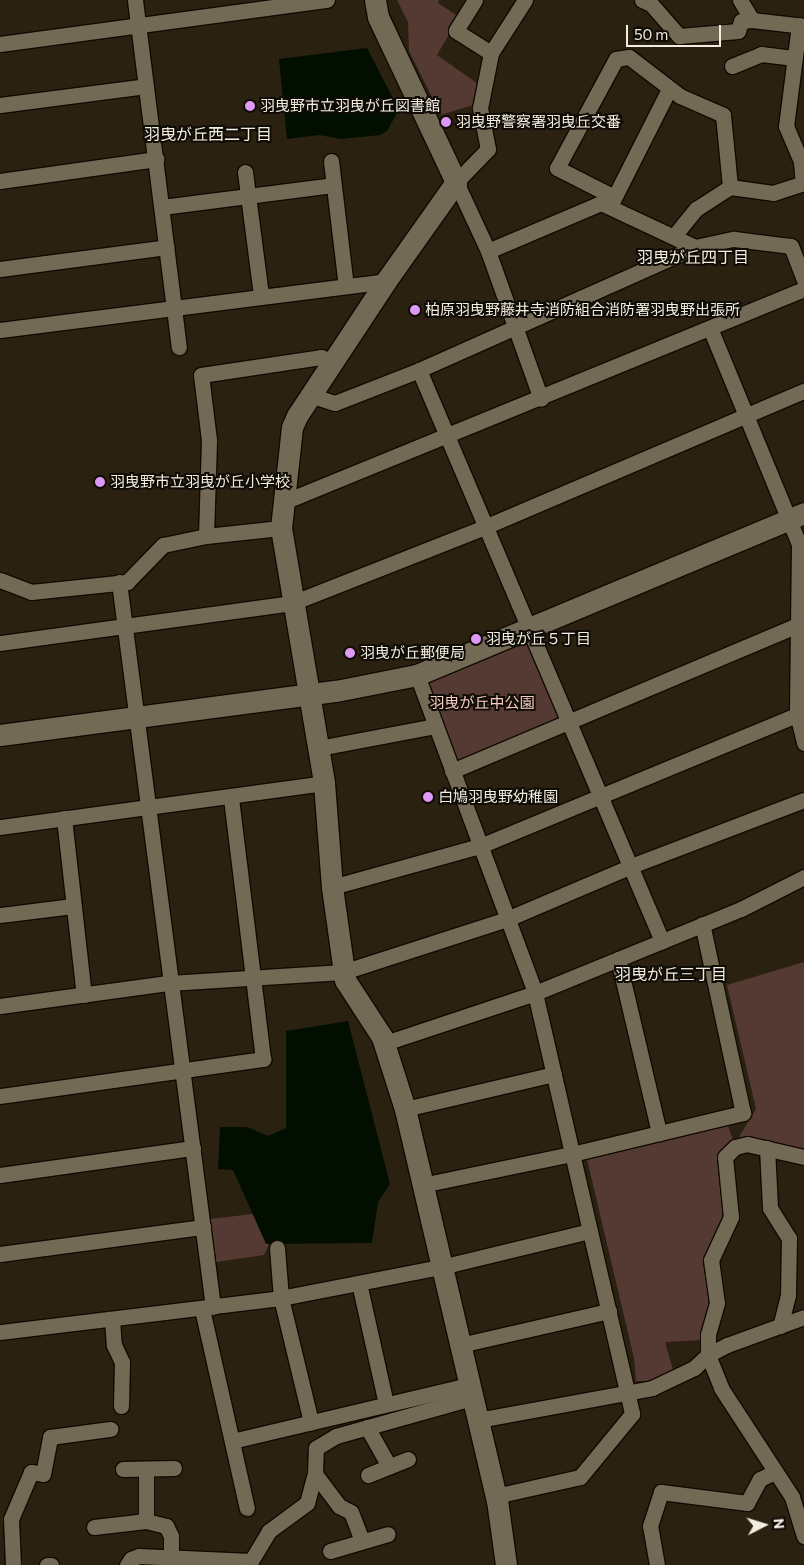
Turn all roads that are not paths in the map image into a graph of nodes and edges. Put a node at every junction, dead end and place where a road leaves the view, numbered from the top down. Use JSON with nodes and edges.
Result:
{"nodes":[{"id":1,"x":135,"y":0,"type":"edge"},
{"id":2,"x":327,"y":0,"type":"edge"},
{"id":3,"x":375,"y":0,"type":"edge"},
{"id":4,"x":475,"y":0,"type":"edge"},
{"id":5,"x":525,"y":0,"type":"edge"},
{"id":6,"x":642,"y":0,"type":"edge"},
{"id":7,"x":740,"y":0,"type":"edge"},
{"id":8,"x":752,"y":20,"type":"junction"},
{"id":9,"x":138,"y":25,"type":"junction"},
{"id":10,"x":802,"y":25,"type":"edge"},
{"id":11,"x":0,"y":44,"type":"edge"},
{"id":12,"x":492,"y":53,"type":"junction"},
{"id":13,"x":795,"y":58,"type":"junction"},
{"id":14,"x":732,"y":66,"type":"dead end"},
{"id":15,"x":146,"y":86,"type":"junction"},
{"id":16,"x":669,"y":89,"type":"junction"},
{"id":17,"x":0,"y":106,"type":"edge"},
{"id":18,"x":156,"y":159,"type":"junction"},
{"id":19,"x":331,"y":161,"type":"dead end"},
{"id":20,"x":245,"y":172,"type":"dead end"},
{"id":21,"x":0,"y":180,"type":"edge"},
{"id":22,"x":456,"y":182,"type":"junction"},
{"id":23,"x":804,"y":183,"type":"edge"},
{"id":24,"x":333,"y":186,"type":"junction"},
{"id":25,"x":730,"y":187,"type":"junction"},
{"id":26,"x":248,"y":196,"type":"junction"},
{"id":27,"x":612,"y":202,"type":"junction"},
{"id":28,"x":162,"y":207,"type":"junction"},
{"id":29,"x":674,"y":236,"type":"junction"},
{"id":30,"x":167,"y":247,"type":"junction"},
{"id":31,"x":695,"y":247,"type":"junction"},
{"id":32,"x":488,"y":251,"type":"junction"},
{"id":33,"x":0,"y":269,"type":"edge"},
{"id":34,"x":804,"y":280,"type":"edge"},
{"id":35,"x":386,"y":281,"type":"junction"},
{"id":36,"x":346,"y":286,"type":"junction"},
{"id":37,"x":804,"y":289,"type":"edge"},
{"id":38,"x":261,"y":296,"type":"junction"},
{"id":39,"x":174,"y":307,"type":"junction"},
{"id":40,"x":516,"y":326,"type":"junction"},
{"id":41,"x":710,"y":328,"type":"junction"},
{"id":42,"x":0,"y":330,"type":"edge"},
{"id":43,"x":179,"y":347,"type":"dead end"},
{"id":44,"x":332,"y":361,"type":"junction"},
{"id":45,"x":419,"y":370,"type":"junction"},
{"id":46,"x":804,"y":390,"type":"edge"},
{"id":47,"x":310,"y":395,"type":"junction"},
{"id":48,"x":541,"y":399,"type":"junction"},
{"id":49,"x":748,"y":414,"type":"junction"},
{"id":50,"x":448,"y":437,"type":"junction"},
{"id":51,"x":282,"y":504,"type":"junction"},
{"id":52,"x":798,"y":516,"type":"edge"},
{"id":53,"x":487,"y":526,"type":"junction"},
{"id":54,"x":281,"y":528,"type":"junction"},
{"id":55,"x":206,"y":536,"type":"junction"},
{"id":56,"x":0,"y":580,"type":"edge"},
{"id":57,"x":119,"y":582,"type":"junction"},
{"id":58,"x":292,"y":603,"type":"junction"},
{"id":59,"x":798,"y":625,"type":"junction"},
{"id":60,"x":124,"y":626,"type":"junction"},
{"id":61,"x":528,"y":628,"type":"junction"},
{"id":62,"x":0,"y":643,"type":"edge"},
{"id":63,"x":416,"y":675,"type":"junction"},
{"id":64,"x":311,"y":694,"type":"junction"},
{"id":65,"x":801,"y":713,"type":"edge"},
{"id":66,"x":136,"y":718,"type":"junction"},
{"id":67,"x":567,"y":721,"type":"junction"},
{"id":68,"x":435,"y":726,"type":"junction"},
{"id":69,"x":0,"y":735,"type":"edge"},
{"id":70,"x":804,"y":743,"type":"edge"},
{"id":71,"x":319,"y":748,"type":"junction"},
{"id":72,"x":452,"y":771,"type":"junction"},
{"id":73,"x":324,"y":783,"type":"junction"},
{"id":74,"x":231,"y":797,"type":"junction"},
{"id":75,"x":599,"y":797,"type":"junction"},
{"id":76,"x":804,"y":800,"type":"edge"},
{"id":77,"x":149,"y":807,"type":"junction"},
{"id":78,"x":64,"y":818,"type":"junction"},
{"id":79,"x":0,"y":827,"type":"edge"},
{"id":80,"x":480,"y":846,"type":"junction"},
{"id":81,"x":632,"y":866,"type":"junction"},
{"id":82,"x":804,"y":877,"type":"edge"},
{"id":83,"x":332,"y":887,"type":"junction"},
{"id":84,"x":73,"y":906,"type":"junction"},
{"id":85,"x":0,"y":915,"type":"edge"},
{"id":86,"x":507,"y":919,"type":"junction"},
{"id":87,"x":702,"y":924,"type":"junction"},
{"id":88,"x":662,"y":941,"type":"junction"},
{"id":89,"x":618,"y":959,"type":"junction"},
{"id":90,"x":343,"y":972,"type":"junction"},
{"id":91,"x":252,"y":977,"type":"junction"},
{"id":92,"x":169,"y":983,"type":"junction"},
{"id":93,"x":535,"y":993,"type":"junction"},
{"id":94,"x":84,"y":995,"type":"junction"},
{"id":95,"x":0,"y":1006,"type":"edge"},
{"id":96,"x":384,"y":1043,"type":"junction"},
{"id":97,"x":182,"y":1073,"type":"junction"},
{"id":98,"x":554,"y":1074,"type":"junction"},
{"id":99,"x":0,"y":1096,"type":"edge"},
{"id":100,"x":405,"y":1109,"type":"junction"},
{"id":101,"x":659,"y":1133,"type":"junction"},
{"id":102,"x":193,"y":1148,"type":"junction"},
{"id":103,"x":767,"y":1148,"type":"junction"},
{"id":104,"x":572,"y":1154,"type":"junction"},
{"id":105,"x":804,"y":1157,"type":"edge"},
{"id":106,"x":0,"y":1174,"type":"edge"},
{"id":107,"x":422,"y":1185,"type":"junction"},
{"id":108,"x":203,"y":1227,"type":"junction"},
{"id":109,"x":590,"y":1231,"type":"junction"},
{"id":110,"x":277,"y":1248,"type":"dead end"},
{"id":111,"x":0,"y":1254,"type":"edge"},
{"id":112,"x":441,"y":1267,"type":"junction"},
{"id":113,"x":359,"y":1283,"type":"junction"},
{"id":114,"x":282,"y":1298,"type":"junction"},
{"id":115,"x":208,"y":1308,"type":"junction"},
{"id":116,"x":609,"y":1311,"type":"junction"},
{"id":117,"x":804,"y":1317,"type":"edge"},
{"id":118,"x":112,"y":1319,"type":"junction"},
{"id":119,"x":780,"y":1326,"type":"junction"},
{"id":120,"x":0,"y":1332,"type":"edge"},
{"id":121,"x":460,"y":1345,"type":"junction"},
{"id":122,"x":708,"y":1356,"type":"junction"},
{"id":123,"x":627,"y":1391,"type":"junction"},
{"id":124,"x":471,"y":1392,"type":"junction"},
{"id":125,"x":386,"y":1404,"type":"junction"},
{"id":126,"x":121,"y":1406,"type":"dead end"},
{"id":127,"x":478,"y":1420,"type":"junction"},
{"id":128,"x":311,"y":1422,"type":"junction"},
{"id":129,"x":367,"y":1428,"type":"junction"},
{"id":130,"x":110,"y":1429,"type":"dead end"},
{"id":131,"x":232,"y":1441,"type":"junction"},
{"id":132,"x":408,"y":1460,"type":"dead end"},
{"id":133,"x":389,"y":1466,"type":"junction"},
{"id":134,"x":174,"y":1468,"type":"dead end"},
{"id":135,"x":123,"y":1469,"type":"dead end"},
{"id":136,"x":146,"y":1469,"type":"junction"},
{"id":137,"x":775,"y":1472,"type":"junction"},
{"id":138,"x":315,"y":1474,"type":"junction"},
{"id":139,"x":368,"y":1475,"type":"dead end"},
{"id":140,"x":496,"y":1496,"type":"junction"},
{"id":141,"x":798,"y":1497,"type":"edge"},
{"id":142,"x":247,"y":1508,"type":"dead end"},
{"id":143,"x":146,"y":1521,"type":"junction"},
{"id":144,"x":94,"y":1527,"type":"dead end"},
{"id":145,"x":388,"y":1534,"type":"dead end"},
{"id":146,"x":804,"y":1536,"type":"edge"},
{"id":147,"x":362,"y":1541,"type":"junction"},
{"id":148,"x":330,"y":1551,"type":"dead end"},
{"id":149,"x":171,"y":1558,"type":"junction"},
{"id":150,"x":8,"y":1562,"type":"edge"},
{"id":151,"x":127,"y":1565,"type":"edge"},
{"id":152,"x":506,"y":1565,"type":"edge"},
{"id":153,"x":657,"y":1565,"type":"edge"}],
"edges":[{"from":1,"to":9,"type":"street"},
{"from":2,"to":9,"type":"street"},
{"from":3,"to":22,"type":"street"},
{"from":4,"to":12,"type":"street"},
{"from":5,"to":12,"type":"street"},
{"from":6,"to":8,"type":"street"},
{"from":7,"to":8,"type":"street"},
{"from":8,"to":10,"type":"street"},
{"from":9,"to":11,"type":"street"},
{"from":9,"to":15,"type":"street"},
{"from":10,"to":13,"type":"street"},
{"from":12,"to":22,"type":"street"},
{"from":13,"to":14,"type":"street"},
{"from":13,"to":23,"type":"street"},
{"from":15,"to":17,"type":"street"},
{"from":15,"to":18,"type":"street"},
{"from":16,"to":25,"type":"street"},
{"from":16,"to":27,"type":"street"},
{"from":16,"to":27,"type":"street"},
{"from":18,"to":21,"type":"street"},
{"from":18,"to":28,"type":"street"},
{"from":19,"to":24,"type":"street"},
{"from":20,"to":26,"type":"street"},
{"from":22,"to":32,"type":"street"},
{"from":22,"to":35,"type":"street"},
{"from":23,"to":25,"type":"street"},
{"from":24,"to":26,"type":"street"},
{"from":24,"to":36,"type":"street"},
{"from":25,"to":29,"type":"street"},
{"from":26,"to":28,"type":"street"},
{"from":26,"to":38,"type":"street"},
{"from":27,"to":29,"type":"street"},
{"from":27,"to":32,"type":"street"},
{"from":28,"to":30,"type":"street"},
{"from":29,"to":31,"type":"street"},
{"from":30,"to":33,"type":"street"},
{"from":30,"to":39,"type":"street"},
{"from":31,"to":34,"type":"street"},
{"from":31,"to":40,"type":"street"},
{"from":32,"to":40,"type":"street"},
{"from":35,"to":36,"type":"street"},
{"from":35,"to":44,"type":"street"},
{"from":36,"to":38,"type":"street"},
{"from":37,"to":41,"type":"street"},
{"from":38,"to":39,"type":"street"},
{"from":39,"to":42,"type":"street"},
{"from":39,"to":43,"type":"street"},
{"from":40,"to":45,"type":"street"},
{"from":40,"to":48,"type":"street"},
{"from":41,"to":48,"type":"street"},
{"from":41,"to":49,"type":"street"},
{"from":44,"to":47,"type":"street"},
{"from":44,"to":55,"type":"street"},
{"from":45,"to":47,"type":"street"},
{"from":45,"to":50,"type":"street"},
{"from":46,"to":49,"type":"street"},
{"from":47,"to":51,"type":"street"},
{"from":48,"to":50,"type":"street"},
{"from":49,"to":52,"type":"street"},
{"from":49,"to":53,"type":"street"},
{"from":50,"to":51,"type":"street"},
{"from":50,"to":53,"type":"street"},
{"from":51,"to":54,"type":"street"},
{"from":52,"to":59,"type":"street"},
{"from":52,"to":61,"type":"street"},
{"from":53,"to":58,"type":"street"},
{"from":53,"to":61,"type":"street"},
{"from":54,"to":55,"type":"street"},
{"from":54,"to":58,"type":"street"},
{"from":55,"to":57,"type":"street"},
{"from":56,"to":57,"type":"street"},
{"from":57,"to":60,"type":"street"},
{"from":58,"to":60,"type":"street"},
{"from":58,"to":64,"type":"street"},
{"from":59,"to":65,"type":"street"},
{"from":59,"to":67,"type":"street"},
{"from":60,"to":62,"type":"street"},
{"from":60,"to":66,"type":"street"},
{"from":61,"to":63,"type":"street"},
{"from":61,"to":67,"type":"street"},
{"from":63,"to":64,"type":"street"},
{"from":63,"to":68,"type":"street"},
{"from":64,"to":66,"type":"street"},
{"from":64,"to":71,"type":"street"},
{"from":65,"to":70,"type":"street"},
{"from":65,"to":75,"type":"street"},
{"from":66,"to":69,"type":"street"},
{"from":66,"to":77,"type":"street"},
{"from":67,"to":72,"type":"street"},
{"from":67,"to":75,"type":"street"},
{"from":68,"to":71,"type":"street"},
{"from":68,"to":72,"type":"street"},
{"from":71,"to":73,"type":"street"},
{"from":72,"to":80,"type":"street"},
{"from":73,"to":74,"type":"street"},
{"from":73,"to":83,"type":"street"},
{"from":74,"to":77,"type":"street"},
{"from":74,"to":91,"type":"street"},
{"from":75,"to":80,"type":"street"},
{"from":75,"to":81,"type":"street"},
{"from":76,"to":81,"type":"street"},
{"from":77,"to":78,"type":"street"},
{"from":77,"to":92,"type":"street"},
{"from":78,"to":79,"type":"street"},
{"from":78,"to":84,"type":"street"},
{"from":80,"to":83,"type":"street"},
{"from":80,"to":86,"type":"street"},
{"from":81,"to":86,"type":"street"},
{"from":81,"to":88,"type":"street"},
{"from":82,"to":87,"type":"street"},
{"from":83,"to":90,"type":"street"},
{"from":84,"to":85,"type":"street"},
{"from":84,"to":94,"type":"street"},
{"from":86,"to":90,"type":"street"},
{"from":86,"to":93,"type":"street"},
{"from":87,"to":88,"type":"street"},
{"from":87,"to":101,"type":"street"},
{"from":88,"to":89,"type":"street"},
{"from":89,"to":93,"type":"street"},
{"from":89,"to":101,"type":"street"},
{"from":90,"to":91,"type":"street"},
{"from":90,"to":96,"type":"street"},
{"from":91,"to":92,"type":"street"},
{"from":91,"to":97,"type":"street"},
{"from":92,"to":94,"type":"street"},
{"from":92,"to":97,"type":"street"},
{"from":93,"to":96,"type":"street"},
{"from":93,"to":98,"type":"street"},
{"from":94,"to":95,"type":"street"},
{"from":96,"to":100,"type":"street"},
{"from":97,"to":99,"type":"street"},
{"from":97,"to":102,"type":"street"},
{"from":98,"to":100,"type":"street"},
{"from":98,"to":104,"type":"street"},
{"from":100,"to":107,"type":"street"},
{"from":101,"to":104,"type":"street"},
{"from":102,"to":106,"type":"street"},
{"from":102,"to":108,"type":"street"},
{"from":103,"to":105,"type":"street"},
{"from":103,"to":119,"type":"street"},
{"from":103,"to":122,"type":"street"},
{"from":104,"to":107,"type":"street"},
{"from":104,"to":109,"type":"street"},
{"from":107,"to":112,"type":"street"},
{"from":108,"to":111,"type":"street"},
{"from":108,"to":115,"type":"street"},
{"from":109,"to":112,"type":"street"},
{"from":109,"to":116,"type":"street"},
{"from":110,"to":114,"type":"street"},
{"from":112,"to":113,"type":"street"},
{"from":112,"to":121,"type":"street"},
{"from":113,"to":114,"type":"street"},
{"from":113,"to":125,"type":"street"},
{"from":114,"to":115,"type":"street"},
{"from":114,"to":128,"type":"street"},
{"from":115,"to":118,"type":"street"},
{"from":115,"to":131,"type":"street"},
{"from":116,"to":121,"type":"street"},
{"from":116,"to":123,"type":"street"},
{"from":117,"to":119,"type":"street"},
{"from":118,"to":120,"type":"street"},
{"from":118,"to":126,"type":"street"},
{"from":119,"to":122,"type":"street"},
{"from":121,"to":124,"type":"street"},
{"from":122,"to":123,"type":"street"},
{"from":122,"to":137,"type":"street"},
{"from":123,"to":127,"type":"street"},
{"from":123,"to":140,"type":"street"},
{"from":124,"to":125,"type":"street"},
{"from":124,"to":127,"type":"street"},
{"from":124,"to":129,"type":"street"},
{"from":125,"to":128,"type":"street"},
{"from":127,"to":140,"type":"street"},
{"from":128,"to":131,"type":"street"},
{"from":129,"to":133,"type":"street"},
{"from":129,"to":138,"type":"street"},
{"from":130,"to":150,"type":"street"},
{"from":131,"to":142,"type":"street"},
{"from":132,"to":133,"type":"street"},
{"from":133,"to":139,"type":"street"},
{"from":134,"to":136,"type":"street"},
{"from":135,"to":136,"type":"street"},
{"from":136,"to":143,"type":"street"},
{"from":137,"to":141,"type":"street"},
{"from":137,"to":153,"type":"street"},
{"from":138,"to":147,"type":"street"},
{"from":138,"to":149,"type":"street"},
{"from":140,"to":152,"type":"street"},
{"from":141,"to":146,"type":"street"},
{"from":143,"to":144,"type":"street"},
{"from":143,"to":149,"type":"street"},
{"from":145,"to":147,"type":"street"},
{"from":147,"to":148,"type":"street"},
{"from":149,"to":151,"type":"street"}]}
